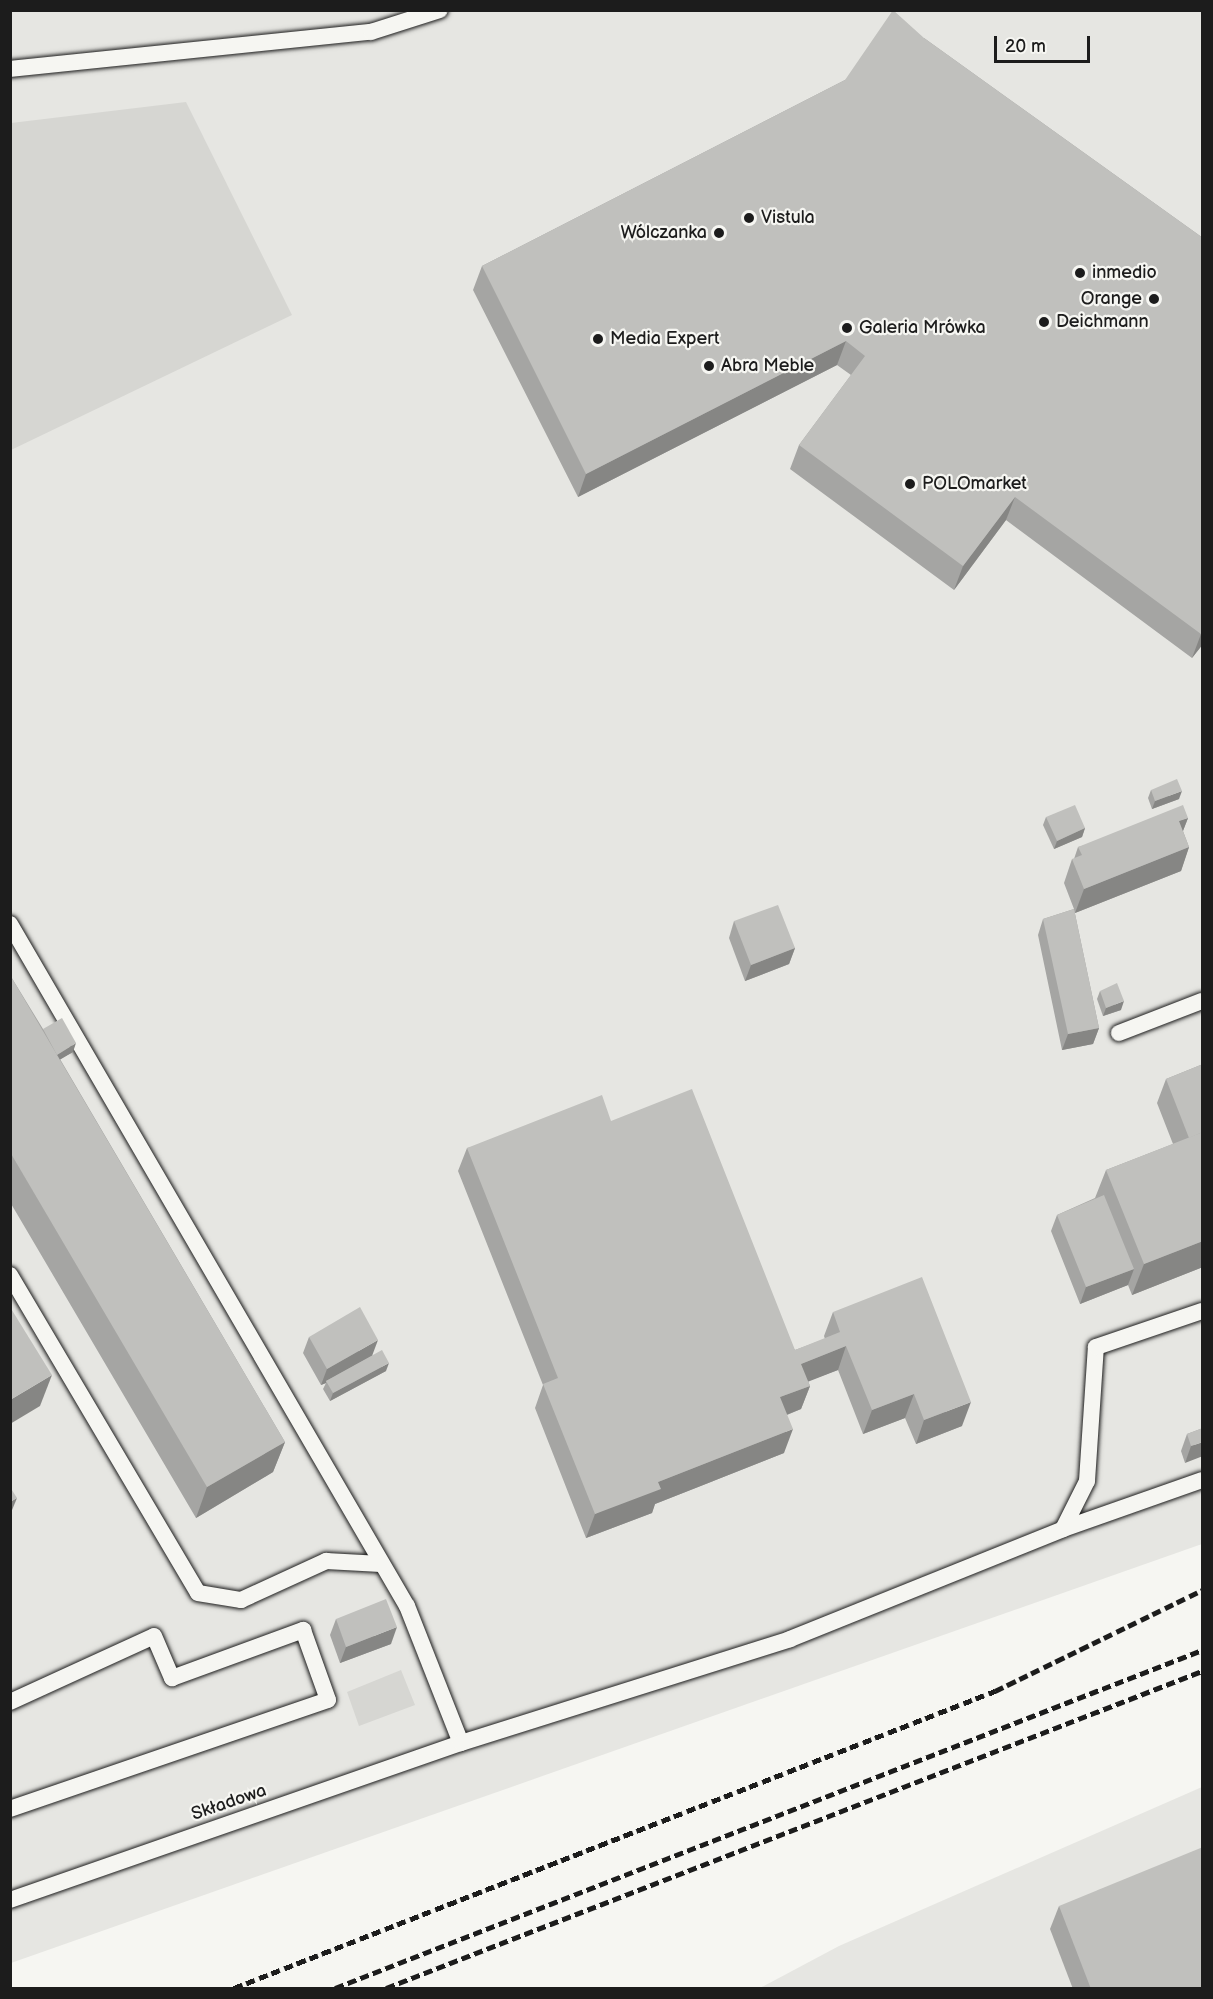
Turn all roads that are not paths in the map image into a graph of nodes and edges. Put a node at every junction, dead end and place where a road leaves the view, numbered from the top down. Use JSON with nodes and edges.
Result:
{"nodes":[{"id":1,"x":440,"y":10,"type":"edge"},
{"id":2,"x":10,"y":69,"type":"edge"},
{"id":3,"x":10,"y":924,"type":"edge"},
{"id":4,"x":1203,"y":1001,"type":"edge"},
{"id":5,"x":1119,"y":1033,"type":"dead end"},
{"id":6,"x":10,"y":1275,"type":"edge"},
{"id":7,"x":1203,"y":1311,"type":"edge"},
{"id":8,"x":1203,"y":1480,"type":"edge"},
{"id":9,"x":1063,"y":1528,"type":"junction"},
{"id":10,"x":381,"y":1564,"type":"junction"},
{"id":11,"x":10,"y":1702,"type":"edge"},
{"id":12,"x":461,"y":1743,"type":"junction"},
{"id":13,"x":10,"y":1809,"type":"edge"},
{"id":14,"x":10,"y":1900,"type":"edge"}],
"edges":[{"from":1,"to":2,"type":"lane"},
{"from":3,"to":10,"type":"lane"},
{"from":4,"to":5,"type":"lane"},
{"from":6,"to":10,"type":"lane"},
{"from":7,"to":9,"type":"lane"},
{"from":8,"to":9,"type":"lane","name":"Składowa"},
{"from":9,"to":12,"type":"lane","name":"Składowa"},
{"from":10,"to":12,"type":"lane"},
{"from":11,"to":13,"type":"lane"},
{"from":12,"to":14,"type":"lane","name":"Składowa"}]}
